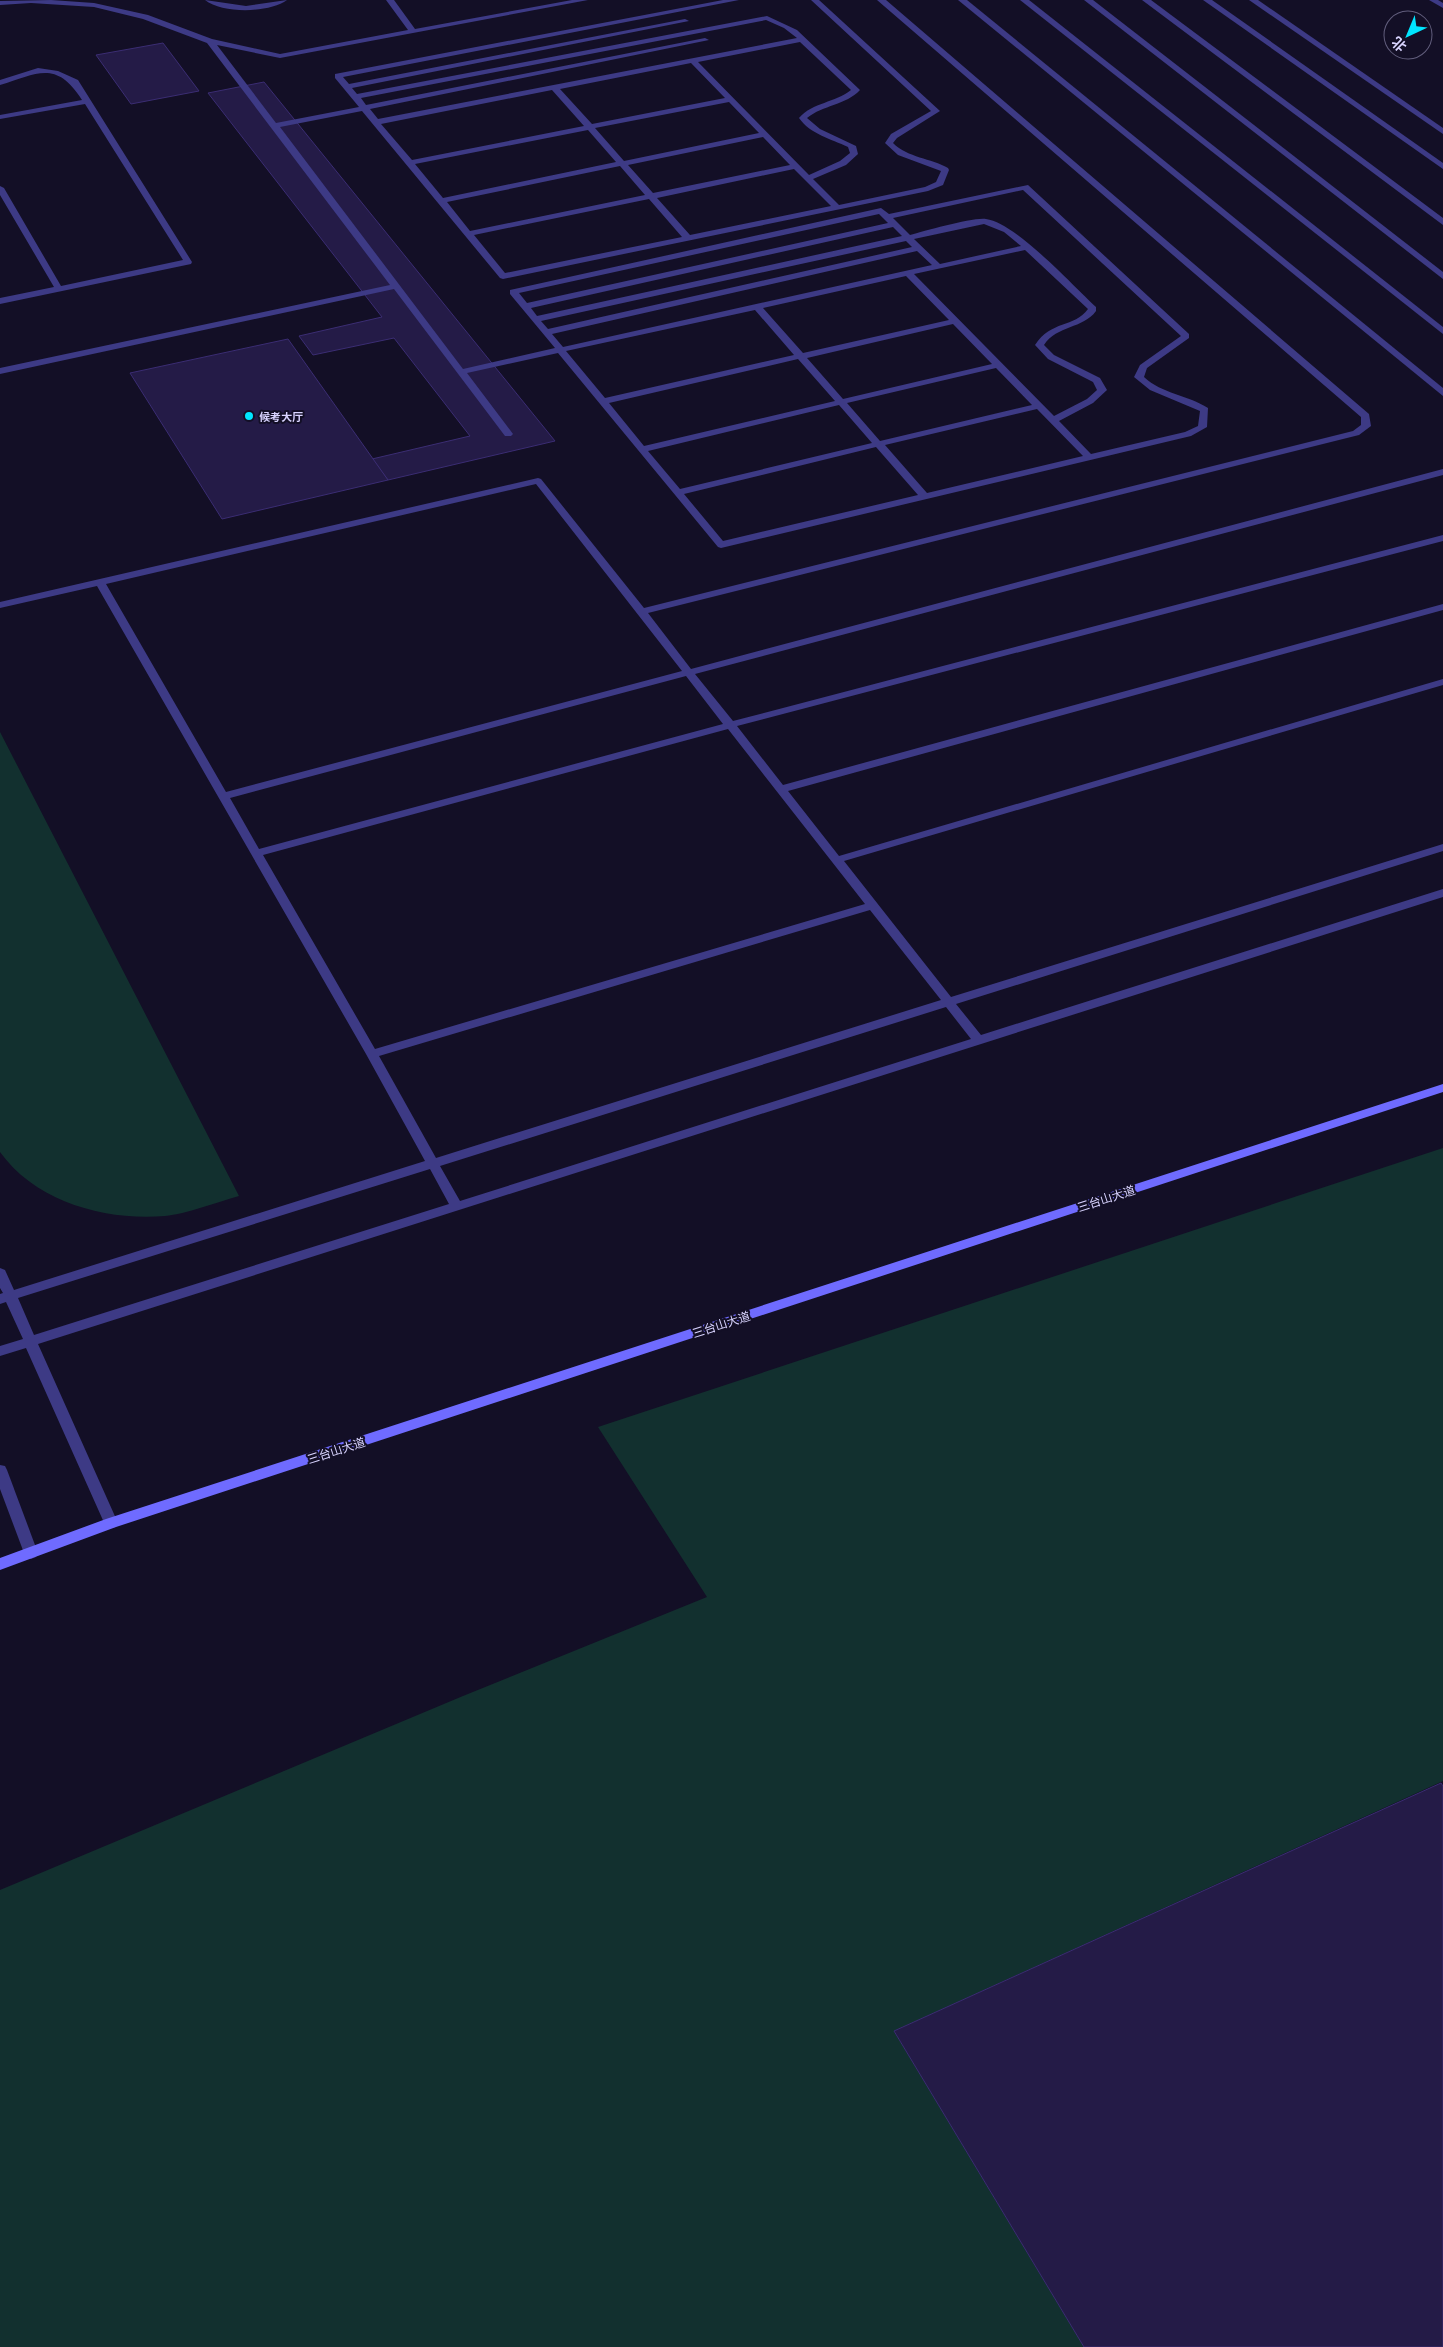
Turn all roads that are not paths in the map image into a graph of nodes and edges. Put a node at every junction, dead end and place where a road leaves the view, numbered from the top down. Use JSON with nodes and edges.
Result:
{"nodes":[{"id":1,"x":209,"y":0,"type":"edge"},
{"id":2,"x":283,"y":0,"type":"edge"},
{"id":3,"x":390,"y":0,"type":"edge"},
{"id":4,"x":581,"y":0,"type":"edge"},
{"id":5,"x":735,"y":0,"type":"edge"},
{"id":6,"x":815,"y":0,"type":"edge"},
{"id":7,"x":881,"y":0,"type":"edge"},
{"id":8,"x":962,"y":0,"type":"edge"},
{"id":9,"x":1024,"y":0,"type":"edge"},
{"id":10,"x":1088,"y":0,"type":"edge"},
{"id":11,"x":1146,"y":0,"type":"edge"},
{"id":12,"x":1208,"y":0,"type":"edge"},
{"id":13,"x":1253,"y":0,"type":"edge"},
{"id":14,"x":1433,"y":0,"type":"edge"},
{"id":15,"x":0,"y":3,"type":"edge"},
{"id":16,"x":1443,"y":6,"type":"edge"},
{"id":17,"x":675,"y":10,"type":"junction"},
{"id":18,"x":685,"y":21,"type":"junction"},
{"id":19,"x":696,"y":31,"type":"junction"},
{"id":20,"x":412,"y":32,"type":"junction"},
{"id":21,"x":802,"y":39,"type":"junction"},
{"id":22,"x":210,"y":42,"type":"junction"},
{"id":23,"x":712,"y":47,"type":"junction"},
{"id":24,"x":692,"y":60,"type":"junction"},
{"id":25,"x":0,"y":83,"type":"edge"},
{"id":26,"x":347,"y":87,"type":"junction"},
{"id":27,"x":554,"y":87,"type":"junction"},
{"id":28,"x":356,"y":97,"type":"junction"},
{"id":29,"x":731,"y":99,"type":"junction"},
{"id":30,"x":87,"y":101,"type":"junction"},
{"id":31,"x":364,"y":108,"type":"junction"},
{"id":32,"x":0,"y":117,"type":"edge"},
{"id":33,"x":377,"y":122,"type":"junction"},
{"id":34,"x":274,"y":126,"type":"junction"},
{"id":35,"x":589,"y":127,"type":"junction"},
{"id":36,"x":1443,"y":132,"type":"edge"},
{"id":37,"x":765,"y":134,"type":"junction"},
{"id":38,"x":410,"y":163,"type":"junction"},
{"id":39,"x":622,"y":163,"type":"junction"},
{"id":40,"x":797,"y":166,"type":"junction"},
{"id":41,"x":1443,"y":167,"type":"edge"},
{"id":42,"x":808,"y":178,"type":"junction"},
{"id":43,"x":0,"y":188,"type":"edge"},
{"id":44,"x":651,"y":197,"type":"junction"},
{"id":45,"x":441,"y":201,"type":"junction"},
{"id":46,"x":837,"y":208,"type":"junction"},
{"id":47,"x":892,"y":221,"type":"junction"},
{"id":48,"x":1443,"y":222,"type":"edge"},
{"id":49,"x":469,"y":234,"type":"junction"},
{"id":50,"x":908,"y":236,"type":"junction"},
{"id":51,"x":688,"y":238,"type":"junction"},
{"id":52,"x":1027,"y":247,"type":"junction"},
{"id":53,"x":918,"y":248,"type":"junction"},
{"id":54,"x":937,"y":266,"type":"junction"},
{"id":55,"x":907,"y":272,"type":"junction"},
{"id":56,"x":1443,"y":276,"type":"edge"},
{"id":57,"x":396,"y":286,"type":"junction"},
{"id":58,"x":59,"y":289,"type":"junction"},
{"id":59,"x":0,"y":301,"type":"edge"},
{"id":60,"x":526,"y":306,"type":"junction"},
{"id":61,"x":756,"y":306,"type":"junction"},
{"id":62,"x":536,"y":319,"type":"junction"},
{"id":63,"x":955,"y":321,"type":"junction"},
{"id":64,"x":1443,"y":331,"type":"edge"},
{"id":65,"x":547,"y":332,"type":"junction"},
{"id":66,"x":562,"y":350,"type":"junction"},
{"id":67,"x":801,"y":356,"type":"junction"},
{"id":68,"x":998,"y":365,"type":"junction"},
{"id":69,"x":0,"y":371,"type":"edge"},
{"id":70,"x":460,"y":372,"type":"junction"},
{"id":71,"x":1443,"y":393,"type":"edge"},
{"id":72,"x":604,"y":401,"type":"junction"},
{"id":73,"x":841,"y":402,"type":"junction"},
{"id":74,"x":1038,"y":406,"type":"junction"},
{"id":75,"x":1053,"y":420,"type":"junction"},
{"id":76,"x":508,"y":434,"type":"dead end"},
{"id":77,"x":879,"y":444,"type":"junction"},
{"id":78,"x":643,"y":449,"type":"junction"},
{"id":79,"x":1090,"y":458,"type":"junction"},
{"id":80,"x":1443,"y":472,"type":"edge"},
{"id":81,"x":678,"y":492,"type":"junction"},
{"id":82,"x":926,"y":497,"type":"junction"},
{"id":83,"x":1443,"y":538,"type":"edge"},
{"id":84,"x":100,"y":582,"type":"junction"},
{"id":85,"x":0,"y":605,"type":"edge"},
{"id":86,"x":1443,"y":607,"type":"edge"},
{"id":87,"x":641,"y":612,"type":"junction"},
{"id":88,"x":689,"y":672,"type":"junction"},
{"id":89,"x":1443,"y":682,"type":"edge"},
{"id":90,"x":730,"y":725,"type":"junction"},
{"id":91,"x":781,"y":789,"type":"junction"},
{"id":92,"x":224,"y":796,"type":"junction"},
{"id":93,"x":1443,"y":847,"type":"edge"},
{"id":94,"x":257,"y":853,"type":"junction"},
{"id":95,"x":836,"y":860,"type":"junction"},
{"id":96,"x":1443,"y":893,"type":"edge"},
{"id":97,"x":873,"y":905,"type":"junction"},
{"id":98,"x":948,"y":1002,"type":"junction"},
{"id":99,"x":979,"y":1041,"type":"junction"},
{"id":100,"x":372,"y":1054,"type":"junction"},
{"id":101,"x":1443,"y":1088,"type":"edge"},
{"id":102,"x":432,"y":1163,"type":"junction"},
{"id":103,"x":457,"y":1207,"type":"junction"},
{"id":104,"x":0,"y":1273,"type":"edge"},
{"id":105,"x":5,"y":1298,"type":"edge"},
{"id":106,"x":29,"y":1342,"type":"junction"},
{"id":107,"x":0,"y":1351,"type":"edge"},
{"id":108,"x":0,"y":1470,"type":"edge"},
{"id":109,"x":111,"y":1523,"type":"junction"},
{"id":110,"x":31,"y":1552,"type":"junction"},
{"id":111,"x":0,"y":1564,"type":"edge"}],
"edges":[{"from":1,"to":2,"type":"lane"},
{"from":3,"to":20,"type":"lane"},
{"from":4,"to":20,"type":"lane"},
{"from":5,"to":17,"type":"lane"},
{"from":6,"to":46,"type":"lane"},
{"from":7,"to":87,"type":"lane"},
{"from":8,"to":71,"type":"lane"},
{"from":9,"to":64,"type":"lane"},
{"from":10,"to":56,"type":"lane"},
{"from":11,"to":48,"type":"lane"},
{"from":12,"to":41,"type":"lane"},
{"from":13,"to":36,"type":"lane"},
{"from":14,"to":16,"type":"lane"},
{"from":15,"to":22,"type":"lane"},
{"from":17,"to":18,"type":"lane"},
{"from":17,"to":26,"type":"lane"},
{"from":18,"to":19,"type":"lane"},
{"from":18,"to":26,"type":"lane"},
{"from":19,"to":21,"type":"lane"},
{"from":19,"to":23,"type":"lane"},
{"from":19,"to":28,"type":"lane"},
{"from":20,"to":22,"type":"lane"},
{"from":21,"to":23,"type":"lane"},
{"from":21,"to":42,"type":"lane"},
{"from":22,"to":34,"type":"lane"},
{"from":23,"to":24,"type":"lane"},
{"from":23,"to":31,"type":"lane"},
{"from":24,"to":27,"type":"lane"},
{"from":24,"to":29,"type":"lane"},
{"from":25,"to":30,"type":"lane"},
{"from":26,"to":28,"type":"lane"},
{"from":27,"to":33,"type":"lane"},
{"from":27,"to":35,"type":"lane"},
{"from":28,"to":31,"type":"lane"},
{"from":29,"to":35,"type":"lane"},
{"from":29,"to":37,"type":"lane"},
{"from":30,"to":32,"type":"lane"},
{"from":30,"to":58,"type":"lane"},
{"from":31,"to":33,"type":"lane"},
{"from":31,"to":34,"type":"lane"},
{"from":33,"to":38,"type":"lane"},
{"from":34,"to":57,"type":"lane"},
{"from":35,"to":38,"type":"lane"},
{"from":35,"to":39,"type":"lane"},
{"from":37,"to":39,"type":"lane"},
{"from":37,"to":40,"type":"lane"},
{"from":38,"to":45,"type":"lane"},
{"from":39,"to":44,"type":"lane"},
{"from":39,"to":45,"type":"lane"},
{"from":40,"to":42,"type":"lane"},
{"from":40,"to":44,"type":"lane"},
{"from":42,"to":46,"type":"lane"},
{"from":43,"to":58,"type":"lane"},
{"from":44,"to":49,"type":"lane"},
{"from":44,"to":51,"type":"lane"},
{"from":45,"to":49,"type":"lane"},
{"from":46,"to":51,"type":"lane"},
{"from":47,"to":50,"type":"lane"},
{"from":47,"to":60,"type":"lane"},
{"from":47,"to":60,"type":"lane"},
{"from":47,"to":79,"type":"lane"},
{"from":49,"to":51,"type":"lane"},
{"from":50,"to":52,"type":"lane"},
{"from":50,"to":53,"type":"lane"},
{"from":50,"to":62,"type":"lane"},
{"from":52,"to":54,"type":"lane"},
{"from":52,"to":75,"type":"lane"},
{"from":53,"to":54,"type":"lane"},
{"from":53,"to":65,"type":"lane"},
{"from":54,"to":55,"type":"lane"},
{"from":55,"to":61,"type":"lane"},
{"from":55,"to":63,"type":"lane"},
{"from":57,"to":69,"type":"lane"},
{"from":57,"to":70,"type":"lane"},
{"from":58,"to":59,"type":"lane"},
{"from":60,"to":62,"type":"lane"},
{"from":61,"to":66,"type":"lane"},
{"from":61,"to":67,"type":"lane"},
{"from":62,"to":65,"type":"lane"},
{"from":63,"to":67,"type":"lane"},
{"from":63,"to":68,"type":"lane"},
{"from":65,"to":66,"type":"lane"},
{"from":66,"to":70,"type":"lane"},
{"from":66,"to":72,"type":"lane"},
{"from":67,"to":72,"type":"lane"},
{"from":67,"to":73,"type":"lane"},
{"from":68,"to":73,"type":"lane"},
{"from":68,"to":74,"type":"lane"},
{"from":70,"to":76,"type":"lane"},
{"from":72,"to":78,"type":"lane"},
{"from":73,"to":77,"type":"lane"},
{"from":73,"to":78,"type":"lane"},
{"from":74,"to":75,"type":"lane"},
{"from":74,"to":77,"type":"lane"},
{"from":75,"to":79,"type":"lane"},
{"from":77,"to":81,"type":"lane"},
{"from":77,"to":82,"type":"lane"},
{"from":78,"to":81,"type":"lane"},
{"from":79,"to":82,"type":"lane"},
{"from":80,"to":88,"type":"lane"},
{"from":81,"to":82,"type":"lane"},
{"from":83,"to":90,"type":"lane"},
{"from":84,"to":85,"type":"lane"},
{"from":84,"to":87,"type":"lane"},
{"from":84,"to":92,"type":"lane"},
{"from":86,"to":91,"type":"lane"},
{"from":87,"to":88,"type":"lane"},
{"from":88,"to":90,"type":"lane"},
{"from":88,"to":92,"type":"lane"},
{"from":89,"to":95,"type":"lane"},
{"from":90,"to":91,"type":"lane"},
{"from":90,"to":94,"type":"lane"},
{"from":91,"to":95,"type":"lane"},
{"from":92,"to":94,"type":"lane"},
{"from":93,"to":98,"type":"lane"},
{"from":94,"to":100,"type":"lane"},
{"from":95,"to":97,"type":"lane"},
{"from":96,"to":99,"type":"lane"},
{"from":97,"to":98,"type":"lane"},
{"from":97,"to":100,"type":"lane"},
{"from":98,"to":99,"type":"lane"},
{"from":98,"to":102,"type":"lane"},
{"from":99,"to":103,"type":"lane"},
{"from":100,"to":102,"type":"lane"},
{"from":101,"to":109,"type":"main road","name":"三台山大道"},
{"from":102,"to":103,"type":"lane"},
{"from":102,"to":105,"type":"lane"},
{"from":103,"to":106,"type":"lane"},
{"from":104,"to":105,"type":"lane"},
{"from":105,"to":106,"type":"lane"},
{"from":106,"to":107,"type":"lane"},
{"from":106,"to":109,"type":"lane"},
{"from":108,"to":110,"type":"lane"},
{"from":109,"to":110,"type":"main road","name":"三台山大道"},
{"from":110,"to":111,"type":"main road","name":"三台山大道"}]}
